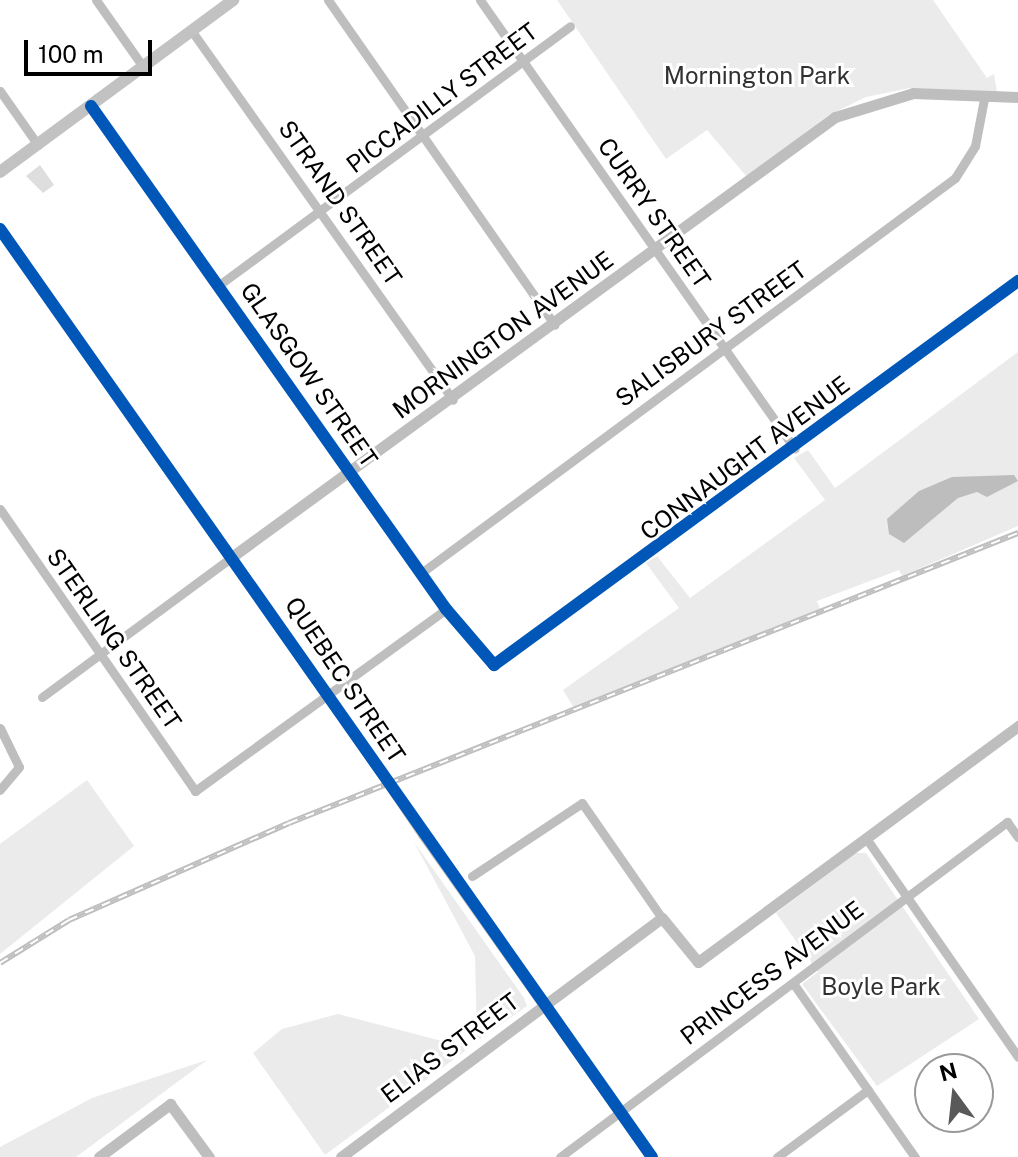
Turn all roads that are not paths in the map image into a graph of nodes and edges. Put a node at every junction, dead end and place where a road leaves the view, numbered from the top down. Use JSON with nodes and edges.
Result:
{"nodes":[{"id":1,"x":96,"y":0,"type":"edge"},
{"id":2,"x":233,"y":0,"type":"edge"},
{"id":3,"x":328,"y":0,"type":"edge"},
{"id":4,"x":480,"y":0,"type":"edge"},
{"id":5,"x":570,"y":26,"type":"dead end"},
{"id":6,"x":191,"y":30,"type":"junction"},
{"id":7,"x":524,"y":63,"type":"junction"},
{"id":8,"x":144,"y":68,"type":"junction"},
{"id":9,"x":0,"y":91,"type":"edge"},
{"id":10,"x":1018,"y":97,"type":"edge"},
{"id":11,"x":984,"y":99,"type":"junction"},
{"id":12,"x":91,"y":106,"type":"junction"},
{"id":13,"x":425,"y":138,"type":"junction"},
{"id":14,"x":38,"y":145,"type":"junction"},
{"id":15,"x":0,"y":172,"type":"edge"},
{"id":16,"x":323,"y":211,"type":"junction"},
{"id":17,"x":0,"y":229,"type":"edge"},
{"id":18,"x":655,"y":250,"type":"junction"},
{"id":19,"x":1018,"y":281,"type":"edge"},
{"id":20,"x":219,"y":285,"type":"junction"},
{"id":21,"x":555,"y":325,"type":"junction"},
{"id":22,"x":724,"y":349,"type":"junction"},
{"id":23,"x":453,"y":400,"type":"junction"},
{"id":24,"x":795,"y":449,"type":"junction"},
{"id":25,"x":350,"y":474,"type":"junction"},
{"id":26,"x":0,"y":509,"type":"edge"},
{"id":27,"x":233,"y":556,"type":"junction"},
{"id":28,"x":421,"y":573,"type":"junction"},
{"id":29,"x":446,"y":609,"type":"junction"},
{"id":30,"x":100,"y":653,"type":"junction"},
{"id":31,"x":494,"y":665,"type":"joint"},
{"id":32,"x":328,"y":695,"type":"junction"},
{"id":33,"x":42,"y":697,"type":"dead end"},
{"id":34,"x":1018,"y":726,"type":"edge"},
{"id":35,"x":0,"y":728,"type":"edge"},
{"id":36,"x":0,"y":790,"type":"edge"},
{"id":37,"x":1018,"y":837,"type":"edge"},
{"id":38,"x":868,"y":841,"type":"junction"},
{"id":39,"x":472,"y":876,"type":"dead end"},
{"id":40,"x":907,"y":897,"type":"junction"},
{"id":41,"x":662,"y":918,"type":"junction"},
{"id":42,"x":793,"y":983,"type":"junction"},
{"id":43,"x":547,"y":1004,"type":"junction"},
{"id":44,"x":1018,"y":1057,"type":"edge"},
{"id":45,"x":868,"y":1090,"type":"junction"},
{"id":46,"x":621,"y":1112,"type":"junction"},
{"id":47,"x":99,"y":1157,"type":"edge"},
{"id":48,"x":209,"y":1157,"type":"edge"},
{"id":49,"x":341,"y":1157,"type":"edge"},
{"id":50,"x":560,"y":1157,"type":"edge"},
{"id":51,"x":652,"y":1157,"type":"edge"},
{"id":52,"x":777,"y":1157,"type":"edge"},
{"id":53,"x":915,"y":1157,"type":"edge"}],
"edges":[{"from":1,"to":8,"type":"street"},
{"from":2,"to":6,"type":"main road"},
{"from":3,"to":13,"type":"street"},
{"from":4,"to":7,"type":"street","name":"CURRY STREET"},
{"from":5,"to":7,"type":"street","name":"PICCADILLY STREET"},
{"from":6,"to":8,"type":"main road"},
{"from":6,"to":16,"type":"street","name":"STRAND STREET"},
{"from":7,"to":13,"type":"street","name":"PICCADILLY STREET"},
{"from":7,"to":18,"type":"street","name":"CURRY STREET"},
{"from":8,"to":12,"type":"main road"},
{"from":9,"to":14,"type":"street"},
{"from":10,"to":11,"type":"street","name":"MORNINGTON AVENUE"},
{"from":11,"to":18,"type":"street","name":"MORNINGTON AVENUE"},
{"from":11,"to":22,"type":"street","name":"SALISBURY STREET"},
{"from":12,"to":14,"type":"main road"},
{"from":12,"to":20,"type":"street","name":"GLASGOW STREET"},
{"from":13,"to":16,"type":"street","name":"PICCADILLY STREET"},
{"from":13,"to":21,"type":"street"},
{"from":14,"to":15,"type":"main road"},
{"from":16,"to":20,"type":"street","name":"PICCADILLY STREET"},
{"from":16,"to":23,"type":"street","name":"STRAND STREET"},
{"from":17,"to":27,"type":"street","name":"QUEBEC STREET"},
{"from":18,"to":21,"type":"street","name":"MORNINGTON AVENUE"},
{"from":18,"to":22,"type":"street","name":"CURRY STREET"},
{"from":19,"to":24,"type":"street","name":"CONNAUGHT AVENUE"},
{"from":20,"to":25,"type":"street","name":"GLASGOW STREET"},
{"from":21,"to":23,"type":"street","name":"MORNINGTON AVENUE"},
{"from":22,"to":24,"type":"street","name":"CURRY STREET"},
{"from":22,"to":28,"type":"street","name":"SALISBURY STREET"},
{"from":23,"to":25,"type":"street","name":"MORNINGTON AVENUE"},
{"from":24,"to":31,"type":"street","name":"CONNAUGHT AVENUE"},
{"from":25,"to":27,"type":"street","name":"MORNINGTON AVENUE"},
{"from":25,"to":28,"type":"street","name":"GLASGOW STREET"},
{"from":26,"to":30,"type":"street","name":"STERLING STREET"},
{"from":27,"to":30,"type":"street","name":"MORNINGTON AVENUE"},
{"from":27,"to":32,"type":"street","name":"QUEBEC STREET"},
{"from":28,"to":29,"type":"street","name":"GLASGOW STREET"},
{"from":29,"to":31,"type":"street","name":"GLASGOW STREET"},
{"from":29,"to":32,"type":"street"},
{"from":30,"to":32,"type":"street","name":"STERLING STREET"},
{"from":30,"to":33,"type":"street","name":"MORNINGTON AVENUE"},
{"from":32,"to":43,"type":"street","name":"QUEBEC STREET","bridge":true},
{"from":34,"to":38,"type":"street"},
{"from":35,"to":36,"type":"street"},
{"from":37,"to":40,"type":"street","name":"PRINCESS AVENUE"},
{"from":38,"to":40,"type":"street"},
{"from":38,"to":41,"type":"street"},
{"from":39,"to":41,"type":"street"},
{"from":40,"to":42,"type":"street","name":"PRINCESS AVENUE"},
{"from":40,"to":44,"type":"street"},
{"from":41,"to":43,"type":"street","name":"ELIAS STREET"},
{"from":42,"to":45,"type":"street"},
{"from":42,"to":46,"type":"street","name":"PRINCESS AVENUE"},
{"from":43,"to":46,"type":"street","name":"QUEBEC STREET"},
{"from":43,"to":49,"type":"street","name":"ELIAS STREET"},
{"from":45,"to":52,"type":"street"},
{"from":45,"to":53,"type":"street"},
{"from":46,"to":50,"type":"street","name":"PRINCESS AVENUE"},
{"from":46,"to":51,"type":"street","name":"QUEBEC STREET"},
{"from":47,"to":48,"type":"street"}]}
